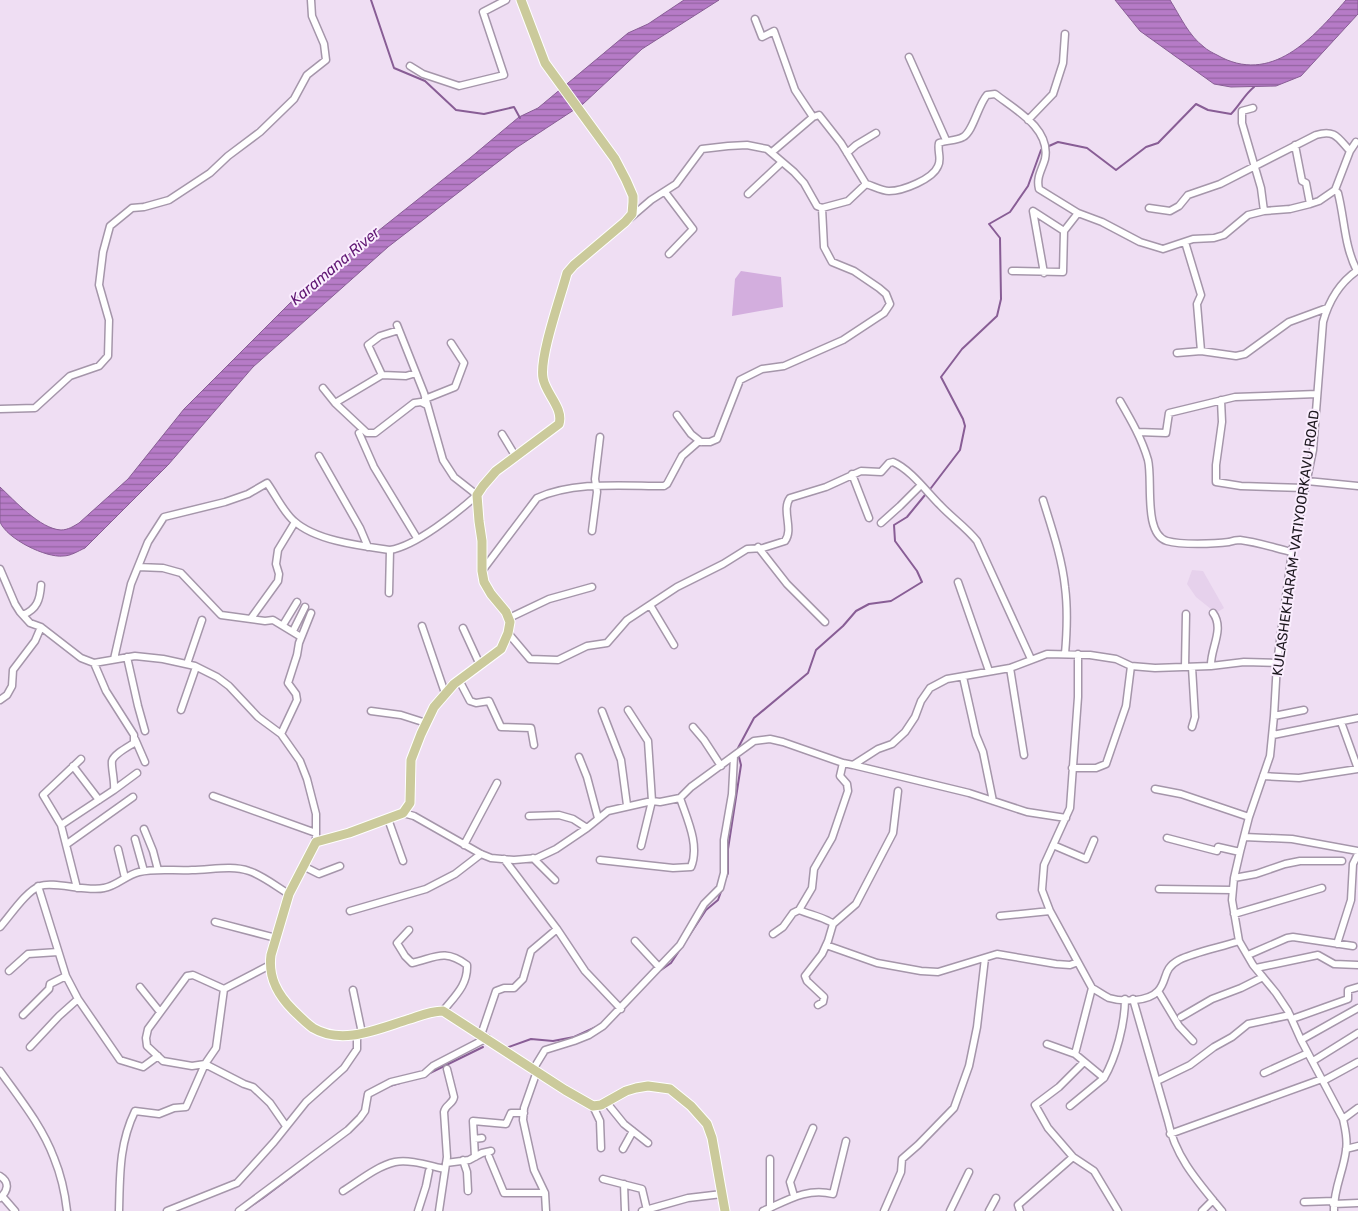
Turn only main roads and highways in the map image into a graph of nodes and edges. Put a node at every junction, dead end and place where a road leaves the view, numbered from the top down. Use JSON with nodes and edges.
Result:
{"nodes":[{"id":1,"x":521,"y":0,"type":"edge"},
{"id":2,"x":725,"y":1211,"type":"edge"}],
"edges":[{"from":1,"to":2,"type":"main road"}]}
